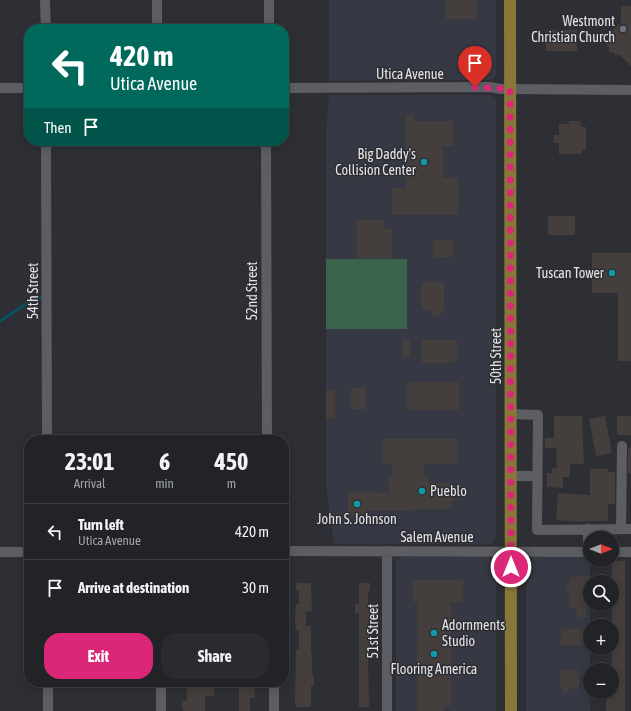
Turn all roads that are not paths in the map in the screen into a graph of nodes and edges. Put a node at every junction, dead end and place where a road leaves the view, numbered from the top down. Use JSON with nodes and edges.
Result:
{"nodes":[{"id":1,"x":45,"y":0,"type":"edge"},
{"id":2,"x":157,"y":0,"type":"edge"},
{"id":3,"x":269,"y":0,"type":"edge"},
{"id":4,"x":510,"y":0,"type":"edge"},
{"id":5,"x":46,"y":24,"type":"edge"},
{"id":6,"x":157,"y":24,"type":"edge"},
{"id":7,"x":269,"y":24,"type":"edge"},
{"id":8,"x":0,"y":88,"type":"edge"},
{"id":9,"x":24,"y":88,"type":"edge"},
{"id":10,"x":289,"y":88,"type":"edge"},
{"id":11,"x":510,"y":89,"type":"junction"},
{"id":12,"x":631,"y":90,"type":"edge"},
{"id":13,"x":46,"y":146,"type":"edge"},
{"id":14,"x":266,"y":146,"type":"edge"},
{"id":15,"x":511,"y":414,"type":"junction"},
{"id":16,"x":47,"y":435,"type":"edge"},
{"id":17,"x":267,"y":435,"type":"edge"},
{"id":18,"x":622,"y":446,"type":"dead end"},
{"id":19,"x":511,"y":476,"type":"junction"},
{"id":20,"x":536,"y":476,"type":"junction"},
{"id":21,"x":588,"y":529,"type":"joint"},
{"id":22,"x":626,"y":529,"type":"edge"},
{"id":23,"x":289,"y":551,"type":"edge"},
{"id":24,"x":386,"y":551,"type":"junction"},
{"id":25,"x":0,"y":552,"type":"edge"},
{"id":26,"x":24,"y":552,"type":"edge"},
{"id":27,"x":511,"y":552,"type":"junction"},
{"id":28,"x":583,"y":552,"type":"edge"},
{"id":29,"x":619,"y":552,"type":"edge"},
{"id":30,"x":631,"y":552,"type":"edge"},
{"id":31,"x":48,"y":687,"type":"edge"},
{"id":32,"x":161,"y":687,"type":"edge"},
{"id":33,"x":274,"y":687,"type":"edge"},
{"id":34,"x":48,"y":711,"type":"edge"},
{"id":35,"x":161,"y":711,"type":"edge"},
{"id":36,"x":274,"y":711,"type":"edge"},
{"id":37,"x":387,"y":711,"type":"edge"},
{"id":38,"x":511,"y":711,"type":"edge"}],
"edges":[{"from":1,"to":5,"type":"street"},
{"from":2,"to":6,"type":"street"},
{"from":3,"to":7,"type":"street"},
{"from":4,"to":11,"type":"main road","name":"50th Street"},
{"from":8,"to":9,"type":"street"},
{"from":10,"to":11,"type":"street","name":"Utica Avenue"},
{"from":11,"to":12,"type":"street","name":"Utica Avenue"},
{"from":11,"to":15,"type":"main road","name":"50th Street"},
{"from":13,"to":16,"type":"street","name":"54th Street"},
{"from":14,"to":17,"type":"street","name":"52nd Street"},
{"from":15,"to":19,"type":"main road","name":"50th Street"},
{"from":15,"to":20,"type":"street"},
{"from":18,"to":22,"type":"street"},
{"from":19,"to":20,"type":"street"},
{"from":19,"to":27,"type":"main road","name":"50th Street"},
{"from":20,"to":21,"type":"street"},
{"from":21,"to":22,"type":"street"},
{"from":23,"to":24,"type":"street","name":"Salem Avenue"},
{"from":24,"to":27,"type":"street","name":"Salem Avenue"},
{"from":24,"to":37,"type":"street","name":"51st Street"},
{"from":25,"to":26,"type":"street"},
{"from":27,"to":28,"type":"street","name":"Salem Avenue"},
{"from":27,"to":38,"type":"main road","name":"50th Street"},
{"from":29,"to":30,"type":"street"},
{"from":31,"to":34,"type":"street"},
{"from":32,"to":35,"type":"street"},
{"from":33,"to":36,"type":"street"}]}
